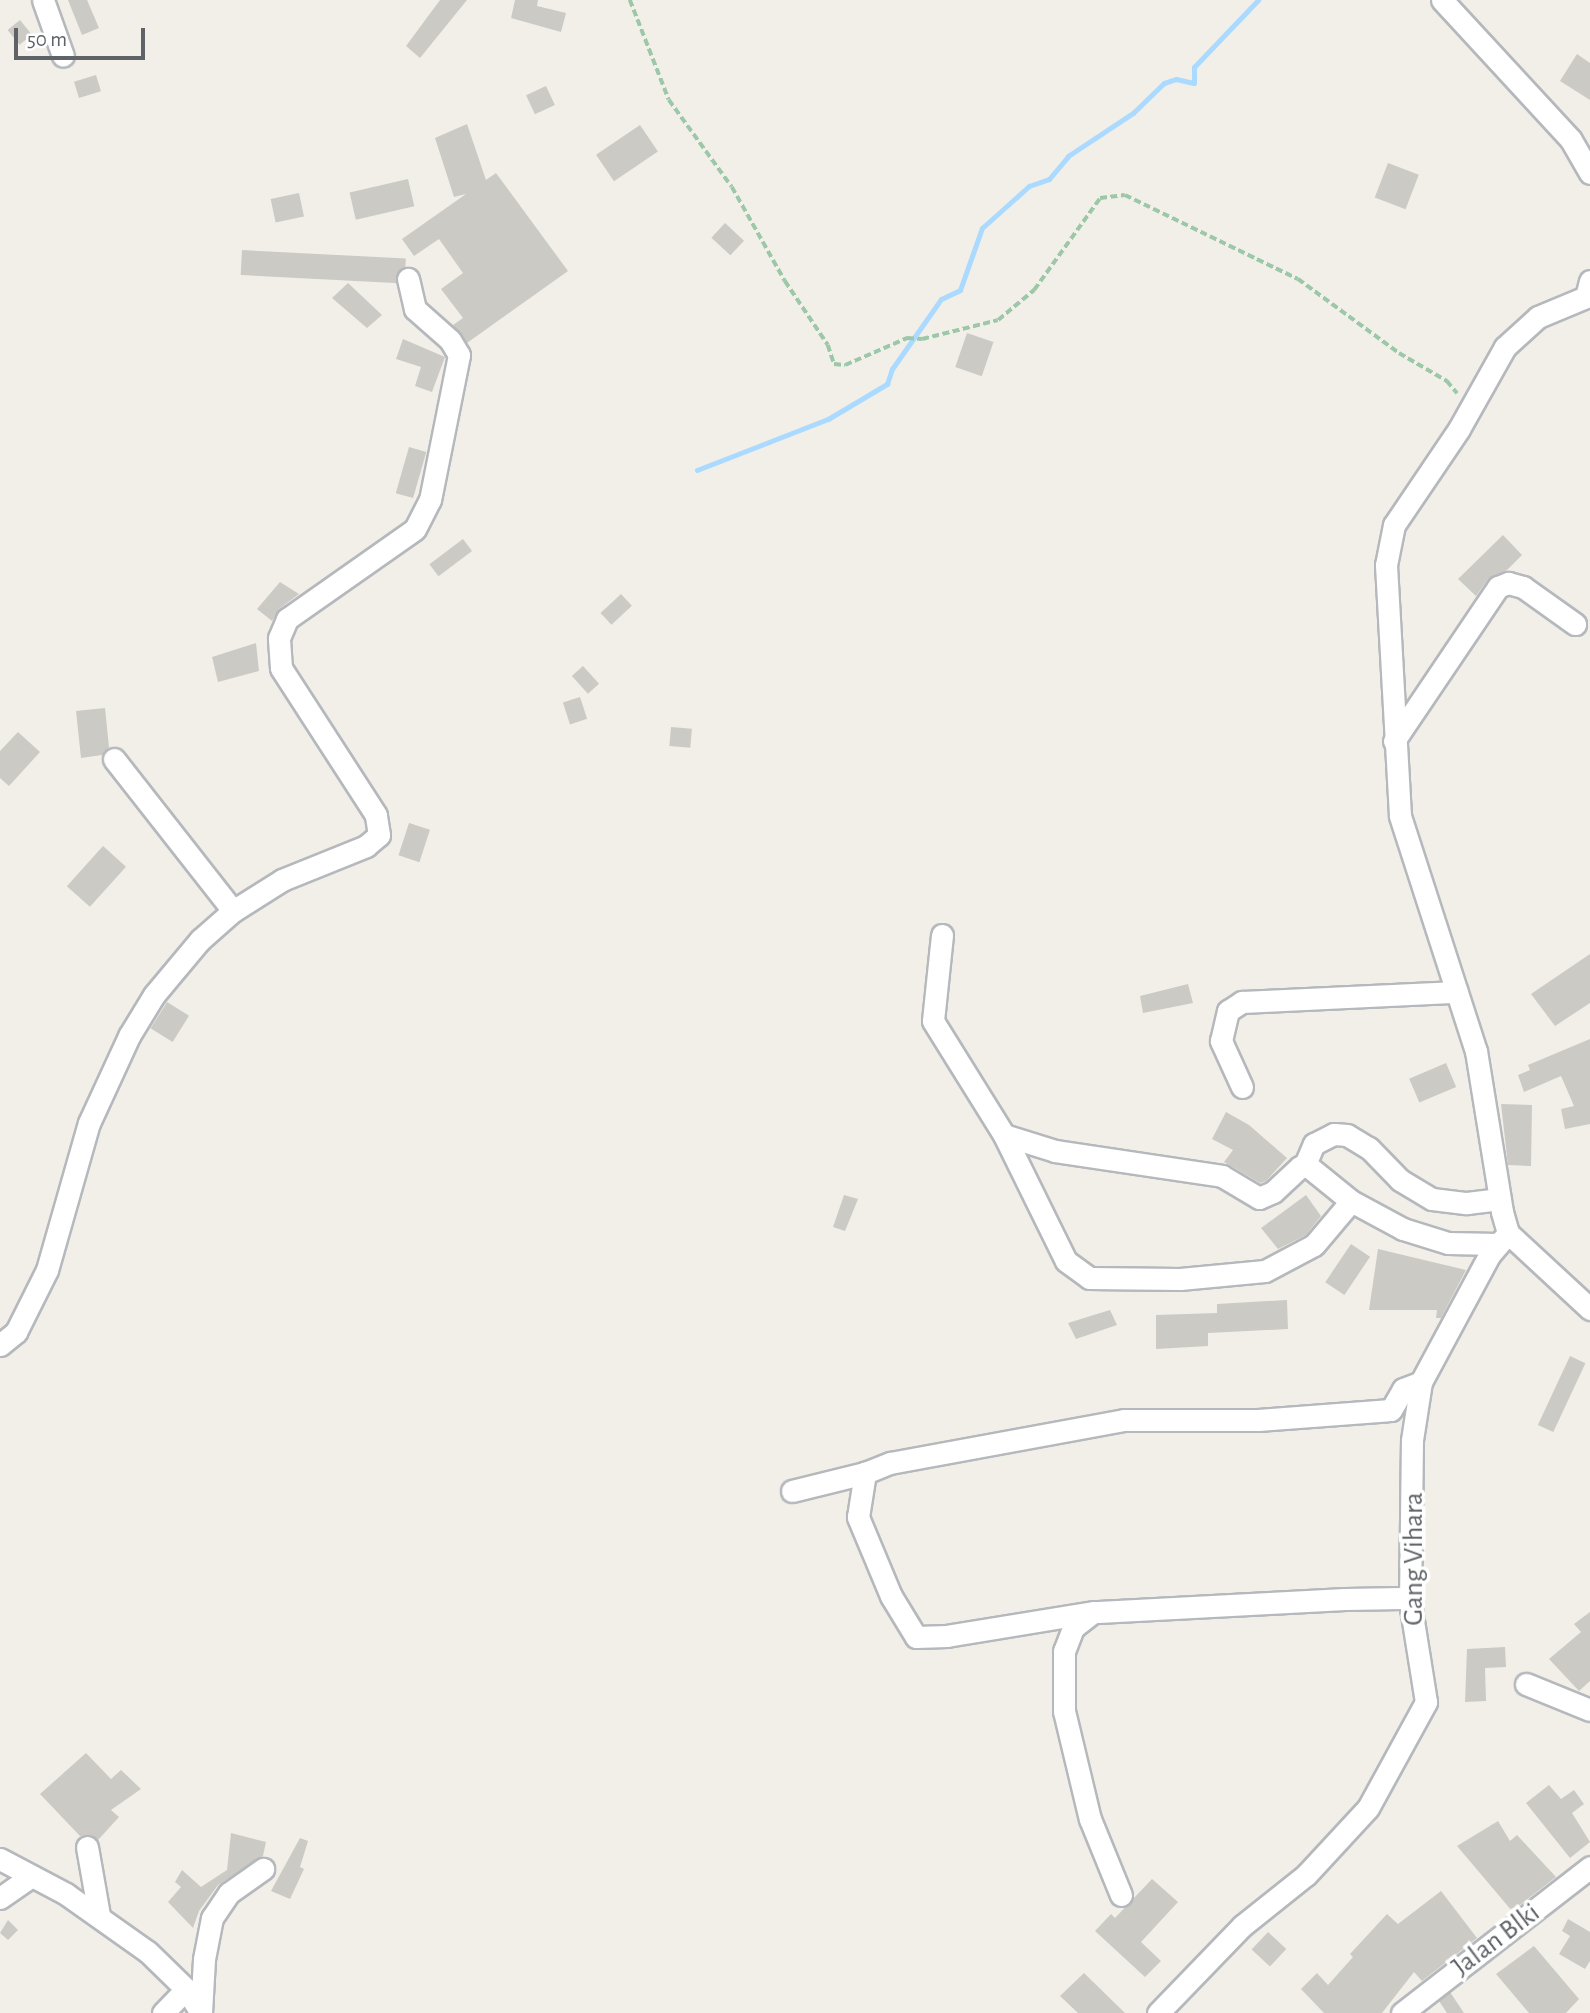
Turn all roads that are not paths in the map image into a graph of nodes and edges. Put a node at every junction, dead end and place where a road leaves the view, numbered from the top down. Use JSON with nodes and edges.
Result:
{"nodes":[{"id":1,"x":43,"y":0,"type":"edge"},
{"id":2,"x":1442,"y":0,"type":"edge"},
{"id":3,"x":63,"y":56,"type":"dead end"},
{"id":4,"x":1588,"y":158,"type":"edge"},
{"id":5,"x":408,"y":279,"type":"dead end"},
{"id":6,"x":1589,"y":291,"type":"edge"},
{"id":7,"x":1575,"y":624,"type":"dead end"},
{"id":8,"x":1394,"y":741,"type":"junction"},
{"id":9,"x":114,"y":760,"type":"dead end"},
{"id":10,"x":233,"y":911,"type":"junction"},
{"id":11,"x":942,"y":935,"type":"dead end"},
{"id":12,"x":1457,"y":992,"type":"junction"},
{"id":13,"x":1242,"y":1087,"type":"dead end"},
{"id":14,"x":1004,"y":1135,"type":"junction"},
{"id":15,"x":1304,"y":1167,"type":"junction"},
{"id":16,"x":1500,"y":1199,"type":"junction"},
{"id":17,"x":1351,"y":1201,"type":"junction"},
{"id":18,"x":1503,"y":1239,"type":"junction"},
{"id":19,"x":1590,"y":1309,"type":"edge"},
{"id":20,"x":0,"y":1345,"type":"edge"},
{"id":21,"x":1421,"y":1382,"type":"junction"},
{"id":22,"x":865,"y":1473,"type":"junction"},
{"id":23,"x":792,"y":1491,"type":"dead end"},
{"id":24,"x":1410,"y":1602,"type":"junction"},
{"id":25,"x":1093,"y":1612,"type":"junction"},
{"id":26,"x":1526,"y":1684,"type":"dead end"},
{"id":27,"x":1590,"y":1710,"type":"edge"},
{"id":28,"x":87,"y":1847,"type":"dead end"},
{"id":29,"x":0,"y":1859,"type":"edge"},
{"id":30,"x":1590,"y":1867,"type":"edge"},
{"id":31,"x":263,"y":1869,"type":"dead end"},
{"id":32,"x":30,"y":1877,"type":"junction"},
{"id":33,"x":1121,"y":1895,"type":"dead end"},
{"id":34,"x":0,"y":1898,"type":"edge"},
{"id":35,"x":99,"y":1915,"type":"junction"},
{"id":36,"x":186,"y":1989,"type":"junction"},
{"id":37,"x":163,"y":2013,"type":"edge"},
{"id":38,"x":201,"y":2013,"type":"edge"},
{"id":39,"x":1158,"y":2013,"type":"edge"},
{"id":40,"x":1402,"y":2013,"type":"edge"}],
"edges":[{"from":1,"to":3,"type":"street"},
{"from":2,"to":4,"type":"street"},
{"from":5,"to":10,"type":"street"},
{"from":6,"to":8,"type":"street"},
{"from":7,"to":8,"type":"street"},
{"from":8,"to":12,"type":"street"},
{"from":9,"to":10,"type":"street"},
{"from":10,"to":20,"type":"street"},
{"from":11,"to":14,"type":"street"},
{"from":12,"to":13,"type":"street"},
{"from":12,"to":16,"type":"street"},
{"from":14,"to":15,"type":"street"},
{"from":14,"to":17,"type":"street"},
{"from":15,"to":16,"type":"street"},
{"from":15,"to":17,"type":"street"},
{"from":16,"to":18,"type":"street"},
{"from":17,"to":18,"type":"street"},
{"from":18,"to":19,"type":"street"},
{"from":18,"to":21,"type":"street","name":"Gang Vihara"},
{"from":21,"to":22,"type":"street"},
{"from":21,"to":24,"type":"street","name":"Gang Vihara"},
{"from":22,"to":23,"type":"street"},
{"from":22,"to":25,"type":"street"},
{"from":24,"to":25,"type":"street"},
{"from":24,"to":39,"type":"street","name":"Gang Vihara"},
{"from":25,"to":33,"type":"street"},
{"from":26,"to":27,"type":"street"},
{"from":28,"to":35,"type":"street"},
{"from":29,"to":32,"type":"street"},
{"from":30,"to":40,"type":"street","name":"Jalan Blki"},
{"from":31,"to":38,"type":"street"},
{"from":32,"to":34,"type":"street"},
{"from":32,"to":35,"type":"street"},
{"from":35,"to":36,"type":"street"},
{"from":36,"to":37,"type":"street"},
{"from":36,"to":38,"type":"street"}]}
